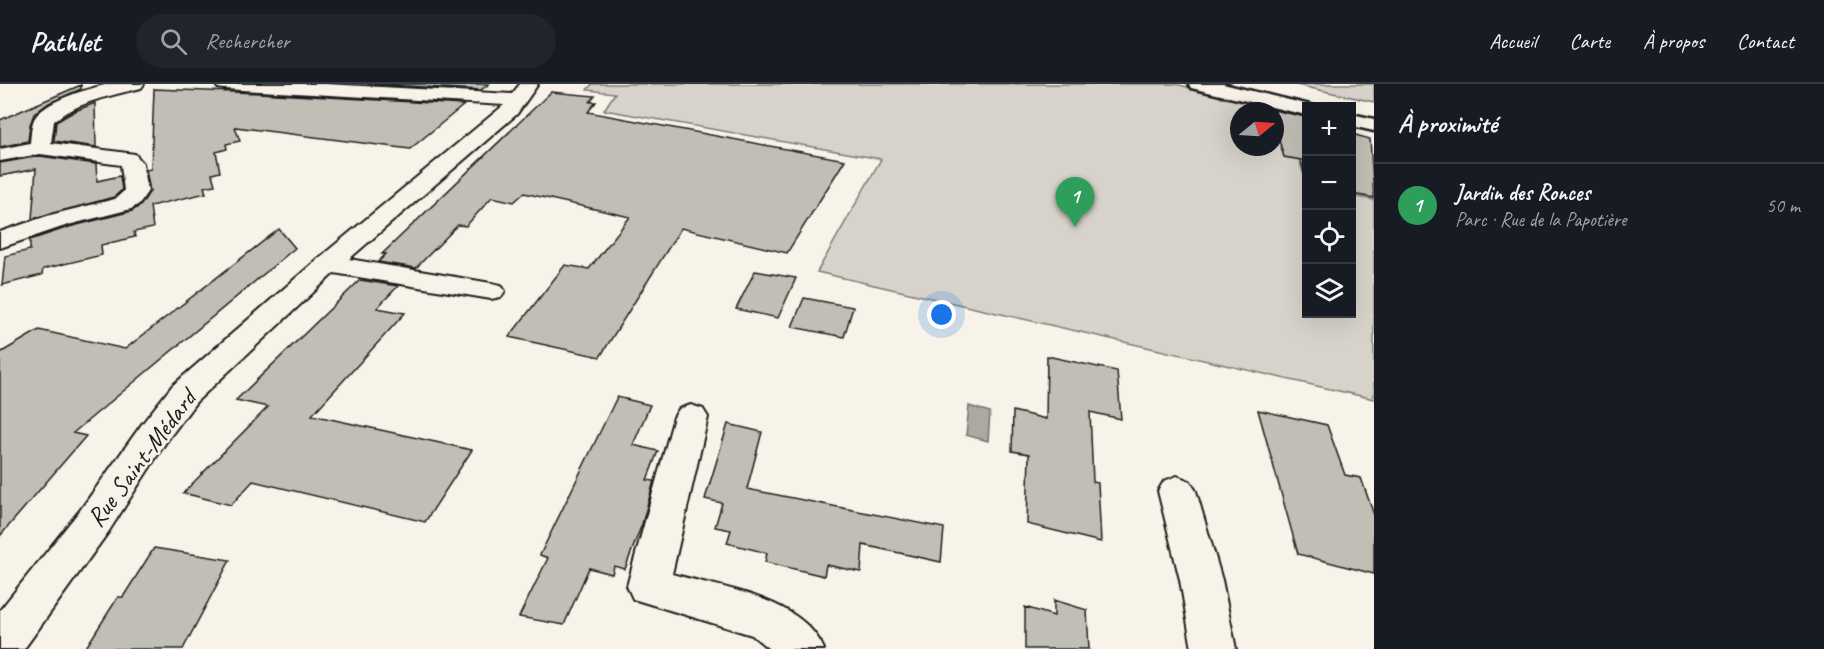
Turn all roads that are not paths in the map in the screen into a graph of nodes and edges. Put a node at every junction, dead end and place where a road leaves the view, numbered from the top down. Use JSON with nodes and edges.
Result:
{"nodes":[{"id":1,"x":135,"y":84,"type":"edge"},
{"id":2,"x":224,"y":84,"type":"edge"},
{"id":3,"x":1198,"y":84,"type":"edge"},
{"id":4,"x":523,"y":92,"type":"edge"},
{"id":5,"x":1302,"y":108,"type":"edge"},
{"id":6,"x":1356,"y":121,"type":"edge"},
{"id":7,"x":1374,"y":125,"type":"edge"},
{"id":8,"x":40,"y":148,"type":"junction"},
{"id":9,"x":0,"y":155,"type":"edge"},
{"id":10,"x":0,"y":240,"type":"edge"},
{"id":11,"x":328,"y":264,"type":"junction"},
{"id":12,"x":491,"y":291,"type":"dead end"},
{"id":13,"x":691,"y":417,"type":"dead end"},
{"id":14,"x":1177,"y":491,"type":"dead end"},
{"id":15,"x":0,"y":645,"type":"edge"},
{"id":16,"x":801,"y":649,"type":"edge"},
{"id":17,"x":1214,"y":649,"type":"edge"}],
"edges":[{"from":1,"to":8,"type":"street"},
{"from":2,"to":4,"type":"street"},
{"from":3,"to":5,"type":"street"},
{"from":4,"to":11,"type":"street","name":"Rue Saint-Médard"},
{"from":6,"to":7,"type":"street"},
{"from":8,"to":9,"type":"street"},
{"from":8,"to":10,"type":"street"},
{"from":11,"to":12,"type":"street"},
{"from":11,"to":15,"type":"street","name":"Rue Saint-Médard"},
{"from":13,"to":16,"type":"street"},
{"from":14,"to":17,"type":"street"}]}
